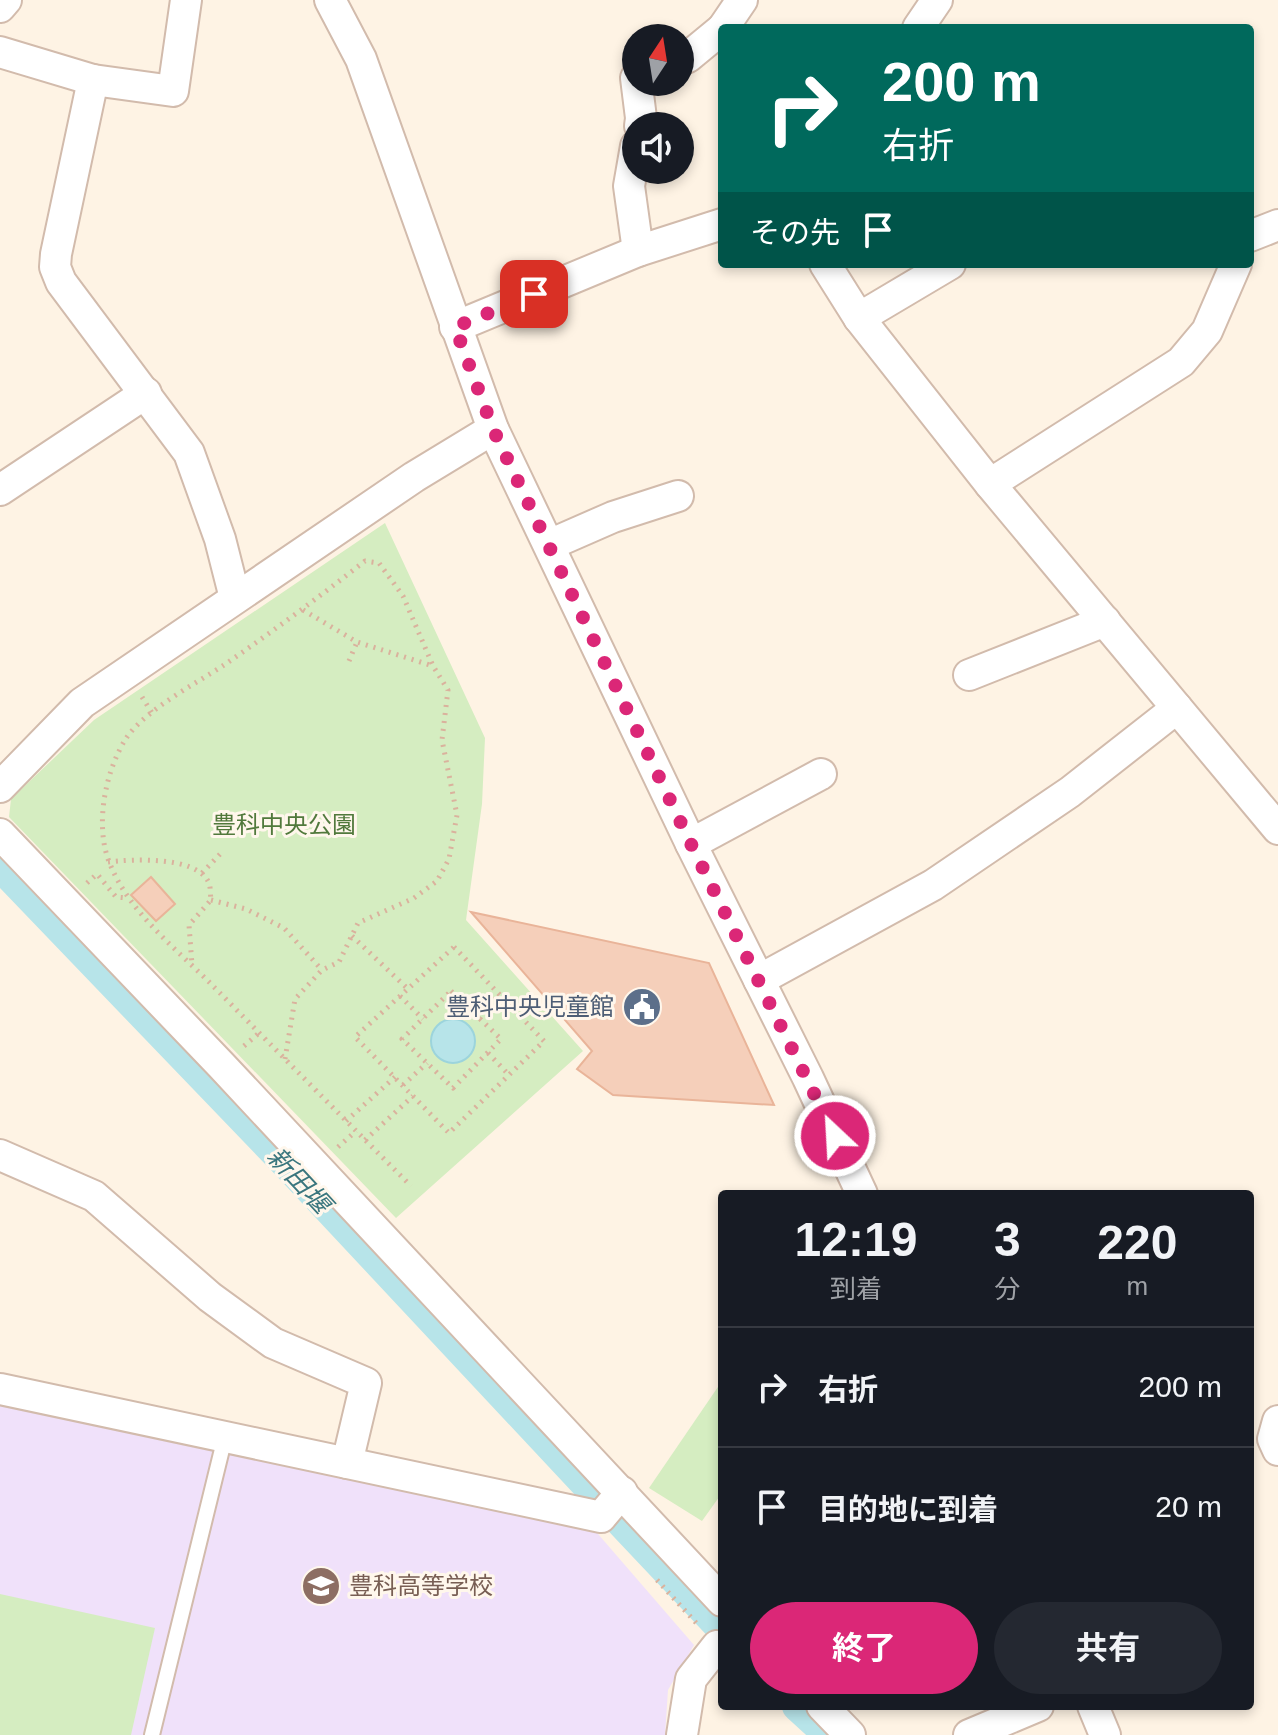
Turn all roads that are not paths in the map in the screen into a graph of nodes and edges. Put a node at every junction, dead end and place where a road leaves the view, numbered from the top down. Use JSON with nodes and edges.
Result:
{"nodes":[{"id":1,"x":6,"y":0,"type":"edge"},
{"id":2,"x":186,"y":0,"type":"edge"},
{"id":3,"x":330,"y":0,"type":"edge"},
{"id":4,"x":742,"y":0,"type":"edge"},
{"id":5,"x":937,"y":0,"type":"edge"},
{"id":6,"x":0,"y":7,"type":"edge"},
{"id":7,"x":725,"y":24,"type":"edge"},
{"id":8,"x":921,"y":24,"type":"edge"},
{"id":9,"x":718,"y":31,"type":"edge"},
{"id":10,"x":0,"y":52,"type":"edge"},
{"id":11,"x":694,"y":52,"type":"edge"},
{"id":12,"x":93,"y":80,"type":"junction"},
{"id":13,"x":629,"y":184,"type":"edge"},
{"id":14,"x":718,"y":225,"type":"edge"},
{"id":15,"x":1278,"y":225,"type":"edge"},
{"id":16,"x":1254,"y":234,"type":"edge"},
{"id":17,"x":638,"y":251,"type":"junction"},
{"id":18,"x":828,"y":268,"type":"edge"},
{"id":19,"x":943,"y":268,"type":"edge"},
{"id":20,"x":1234,"y":268,"type":"edge"},
{"id":21,"x":859,"y":318,"type":"junction"},
{"id":22,"x":455,"y":327,"type":"junction"},
{"id":23,"x":146,"y":393,"type":"junction"},
{"id":24,"x":493,"y":429,"type":"junction"},
{"id":25,"x":990,"y":484,"type":"junction"},
{"id":26,"x":0,"y":490,"type":"edge"},
{"id":27,"x":678,"y":496,"type":"dead end"},
{"id":28,"x":549,"y":545,"type":"junction"},
{"id":29,"x":235,"y":598,"type":"junction"},
{"id":30,"x":1105,"y":621,"type":"junction"},
{"id":31,"x":969,"y":675,"type":"dead end"},
{"id":32,"x":1177,"y":708,"type":"junction"},
{"id":33,"x":821,"y":774,"type":"dead end"},
{"id":34,"x":0,"y":787,"type":"edge"},
{"id":35,"x":1278,"y":829,"type":"edge"},
{"id":36,"x":0,"y":834,"type":"edge"},
{"id":37,"x":691,"y":844,"type":"junction"},
{"id":38,"x":759,"y":980,"type":"junction"},
{"id":39,"x":0,"y":1155,"type":"edge"},
{"id":40,"x":860,"y":1190,"type":"edge"},
{"id":41,"x":0,"y":1389,"type":"edge"},
{"id":42,"x":1278,"y":1421,"type":"edge"},
{"id":43,"x":225,"y":1437,"type":"junction"},
{"id":44,"x":1278,"y":1450,"type":"edge"},
{"id":45,"x":347,"y":1463,"type":"junction"},
{"id":46,"x":622,"y":1492,"type":"junction"},
{"id":47,"x":718,"y":1597,"type":"edge"},
{"id":48,"x":717,"y":1646,"type":"dead end"},
{"id":49,"x":826,"y":1710,"type":"edge"},
{"id":50,"x":1028,"y":1710,"type":"edge"},
{"id":51,"x":1095,"y":1710,"type":"edge"},
{"id":52,"x":152,"y":1735,"type":"edge"},
{"id":53,"x":682,"y":1735,"type":"edge"},
{"id":54,"x":850,"y":1735,"type":"edge"},
{"id":55,"x":969,"y":1735,"type":"edge"},
{"id":56,"x":1105,"y":1735,"type":"edge"}],
"edges":[{"from":1,"to":6,"type":"street"},
{"from":2,"to":12,"type":"street"},
{"from":3,"to":22,"type":"street"},
{"from":4,"to":7,"type":"street"},
{"from":5,"to":8,"type":"street"},
{"from":9,"to":11,"type":"street"},
{"from":10,"to":12,"type":"street"},
{"from":12,"to":23,"type":"street"},
{"from":13,"to":17,"type":"street"},
{"from":14,"to":17,"type":"street"},
{"from":15,"to":16,"type":"street"},
{"from":17,"to":22,"type":"street"},
{"from":18,"to":21,"type":"street"},
{"from":19,"to":21,"type":"street"},
{"from":20,"to":25,"type":"street"},
{"from":21,"to":25,"type":"street"},
{"from":22,"to":24,"type":"street"},
{"from":23,"to":26,"type":"street"},
{"from":23,"to":29,"type":"street"},
{"from":24,"to":28,"type":"street"},
{"from":24,"to":29,"type":"street"},
{"from":25,"to":30,"type":"street"},
{"from":27,"to":28,"type":"street"},
{"from":28,"to":37,"type":"street"},
{"from":29,"to":34,"type":"street"},
{"from":30,"to":31,"type":"street"},
{"from":30,"to":32,"type":"street"},
{"from":32,"to":35,"type":"street"},
{"from":32,"to":38,"type":"street"},
{"from":33,"to":37,"type":"street"},
{"from":36,"to":46,"type":"street"},
{"from":37,"to":38,"type":"street"},
{"from":38,"to":40,"type":"street"},
{"from":39,"to":45,"type":"street"},
{"from":41,"to":43,"type":"street"},
{"from":42,"to":44,"type":"street"},
{"from":43,"to":45,"type":"street"},
{"from":43,"to":52,"type":"lane"},
{"from":45,"to":46,"type":"street"},
{"from":46,"to":47,"type":"street"},
{"from":48,"to":53,"type":"street"},
{"from":49,"to":54,"type":"street"},
{"from":50,"to":55,"type":"street"},
{"from":51,"to":56,"type":"street"}]}
